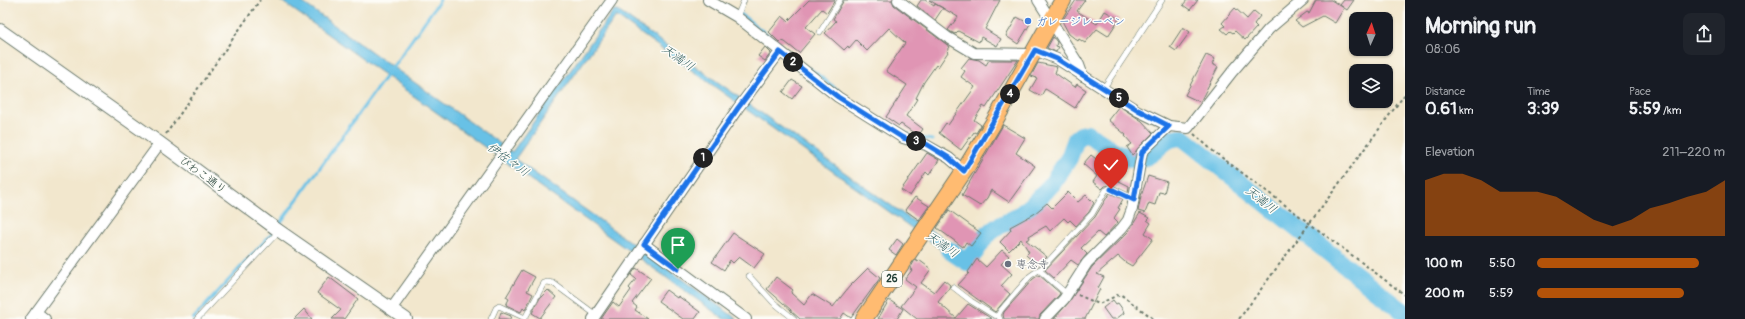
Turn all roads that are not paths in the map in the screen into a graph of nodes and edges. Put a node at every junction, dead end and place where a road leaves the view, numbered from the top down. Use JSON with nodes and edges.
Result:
{"nodes":[{"id":1,"x":612,"y":0,"type":"edge"},
{"id":2,"x":708,"y":0,"type":"edge"},
{"id":3,"x":744,"y":0,"type":"edge"},
{"id":4,"x":840,"y":0,"type":"edge"},
{"id":5,"x":898,"y":0,"type":"edge"},
{"id":6,"x":1038,"y":0,"type":"edge"},
{"id":7,"x":1063,"y":0,"type":"edge"},
{"id":8,"x":1162,"y":0,"type":"edge"},
{"id":9,"x":1302,"y":0,"type":"edge"},
{"id":10,"x":737,"y":17,"type":"junction"},
{"id":11,"x":1051,"y":20,"type":"junction"},
{"id":12,"x":0,"y":30,"type":"edge"},
{"id":13,"x":820,"y":32,"type":"dead end"},
{"id":14,"x":780,"y":52,"type":"junction"},
{"id":15,"x":1034,"y":52,"type":"junction"},
{"id":16,"x":1083,"y":76,"type":"junction"},
{"id":17,"x":1103,"y":89,"type":"junction"},
{"id":18,"x":1169,"y":126,"type":"junction"},
{"id":19,"x":160,"y":143,"type":"junction"},
{"id":20,"x":964,"y":171,"type":"junction"},
{"id":21,"x":1134,"y":200,"type":"junction"},
{"id":22,"x":279,"y":232,"type":"junction"},
{"id":23,"x":644,"y":245,"type":"junction"},
{"id":24,"x":1039,"y":270,"type":"junction"},
{"id":25,"x":749,"y":276,"type":"dead end"},
{"id":26,"x":953,"y":286,"type":"dead end"},
{"id":27,"x":1069,"y":292,"type":"junction"},
{"id":28,"x":392,"y":308,"type":"junction"},
{"id":29,"x":33,"y":316,"type":"edge"},
{"id":30,"x":594,"y":317,"type":"edge"},
{"id":31,"x":999,"y":317,"type":"edge"},
{"id":32,"x":44,"y":319,"type":"edge"},
{"id":33,"x":197,"y":319,"type":"edge"},
{"id":34,"x":406,"y":319,"type":"edge"},
{"id":35,"x":491,"y":319,"type":"edge"},
{"id":36,"x":746,"y":319,"type":"edge"},
{"id":37,"x":794,"y":319,"type":"edge"},
{"id":38,"x":864,"y":319,"type":"edge"},
{"id":39,"x":1045,"y":319,"type":"edge"}],
"edges":[{"from":1,"to":28,"type":"street"},
{"from":2,"to":10,"type":"street"},
{"from":3,"to":10,"type":"lane"},
{"from":4,"to":13,"type":"lane"},
{"from":5,"to":15,"type":"street"},
{"from":6,"to":11,"type":"street"},
{"from":7,"to":11,"type":"main road","number":"26"},
{"from":8,"to":17,"type":"lane"},
{"from":9,"to":18,"type":"street"},
{"from":10,"to":14,"type":"street"},
{"from":11,"to":15,"type":"main road","number":"26"},
{"from":11,"to":16,"type":"street"},
{"from":12,"to":19,"type":"street","name":"びわこ通り"},
{"from":14,"to":20,"type":"street"},
{"from":14,"to":23,"type":"street"},
{"from":15,"to":16,"type":"street"},
{"from":15,"to":20,"type":"main road","number":"26"},
{"from":16,"to":17,"type":"street"},
{"from":17,"to":18,"type":"street"},
{"from":18,"to":21,"type":"street"},
{"from":19,"to":22,"type":"street","name":"びわこ通り"},
{"from":19,"to":29,"type":"street"},
{"from":20,"to":38,"type":"main road","number":"26"},
{"from":21,"to":24,"type":"lane"},
{"from":21,"to":27,"type":"street"},
{"from":22,"to":28,"type":"street","name":"びわこ通り"},
{"from":22,"to":33,"type":"lane"},
{"from":23,"to":30,"type":"street"},
{"from":23,"to":36,"type":"street"},
{"from":24,"to":27,"type":"lane"},
{"from":24,"to":31,"type":"lane"},
{"from":25,"to":37,"type":"lane"},
{"from":26,"to":31,"type":"lane"},
{"from":27,"to":39,"type":"street"},
{"from":28,"to":34,"type":"street","name":"びわこ通り"},
{"from":29,"to":32,"type":"street"},
{"from":30,"to":35,"type":"lane"}]}
